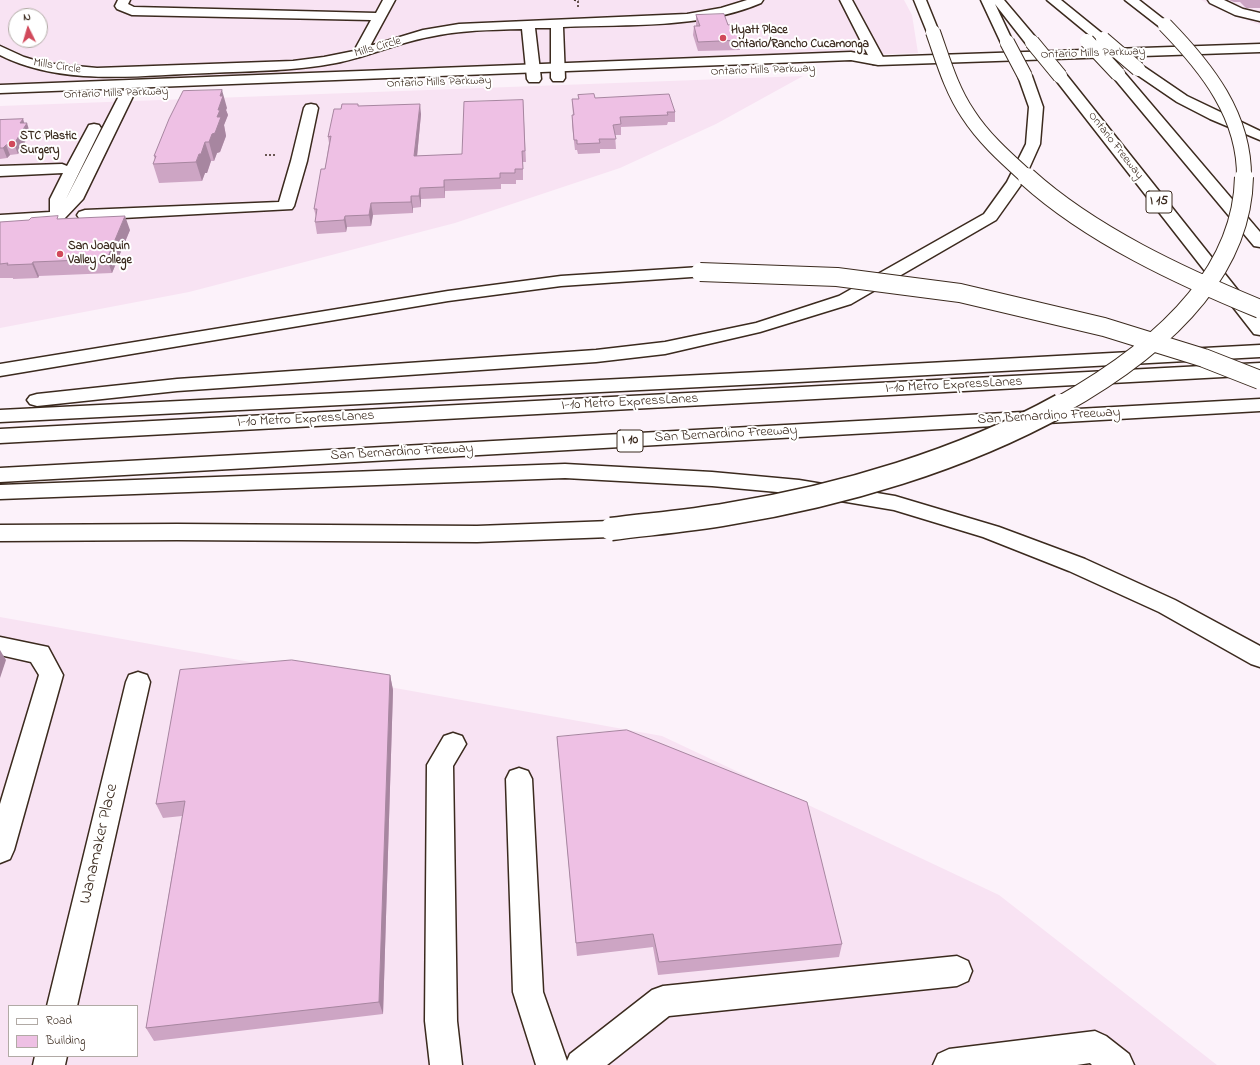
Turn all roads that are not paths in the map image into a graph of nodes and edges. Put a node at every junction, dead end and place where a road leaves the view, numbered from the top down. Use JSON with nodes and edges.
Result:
{"nodes":[{"id":1,"x":124,"y":0,"type":"edge"},
{"id":2,"x":389,"y":0,"type":"edge"},
{"id":3,"x":757,"y":0,"type":"edge"},
{"id":4,"x":846,"y":0,"type":"edge"},
{"id":5,"x":920,"y":0,"type":"edge"},
{"id":6,"x":987,"y":0,"type":"edge"},
{"id":7,"x":998,"y":0,"type":"edge"},
{"id":8,"x":1052,"y":0,"type":"edge"},
{"id":9,"x":1131,"y":0,"type":"edge"},
{"id":10,"x":1214,"y":0,"type":"edge"},
{"id":11,"x":380,"y":17,"type":"junction"},
{"id":12,"x":1260,"y":17,"type":"edge"},
{"id":13,"x":557,"y":24,"type":"junction"},
{"id":14,"x":528,"y":25,"type":"junction"},
{"id":15,"x":1260,"y":48,"type":"edge"},
{"id":16,"x":0,"y":50,"type":"edge"},
{"id":17,"x":359,"y":54,"type":"junction"},
{"id":18,"x":878,"y":61,"type":"junction"},
{"id":19,"x":558,"y":73,"type":"junction"},
{"id":20,"x":533,"y":74,"type":"junction"},
{"id":21,"x":0,"y":89,"type":"edge"},
{"id":22,"x":127,"y":94,"type":"junction"},
{"id":23,"x":0,"y":99,"type":"edge"},
{"id":24,"x":106,"y":105,"type":"junction"},
{"id":25,"x":311,"y":108,"type":"dead end"},
{"id":26,"x":1260,"y":136,"type":"edge"},
{"id":27,"x":62,"y":169,"type":"dead end"},
{"id":28,"x":0,"y":171,"type":"edge"},
{"id":29,"x":85,"y":215,"type":"dead end"},
{"id":30,"x":58,"y":216,"type":"junction"},
{"id":31,"x":0,"y":220,"type":"edge"},
{"id":32,"x":1260,"y":242,"type":"edge"},
{"id":33,"x":1260,"y":309,"type":"edge"},
{"id":34,"x":1259,"y":329,"type":"edge"},
{"id":35,"x":1260,"y":351,"type":"edge"},
{"id":36,"x":1260,"y":369,"type":"edge"},
{"id":37,"x":0,"y":370,"type":"edge"},
{"id":38,"x":1260,"y":380,"type":"edge"},
{"id":39,"x":0,"y":404,"type":"edge"},
{"id":40,"x":1260,"y":405,"type":"edge"},
{"id":41,"x":0,"y":416,"type":"edge"},
{"id":42,"x":0,"y":436,"type":"edge"},
{"id":43,"x":0,"y":475,"type":"edge"},
{"id":44,"x":0,"y":492,"type":"edge"},
{"id":45,"x":0,"y":533,"type":"edge"},
{"id":46,"x":0,"y":646,"type":"edge"},
{"id":47,"x":1260,"y":657,"type":"edge"},
{"id":48,"x":138,"y":682,"type":"dead end"},
{"id":49,"x":453,"y":744,"type":"dead end"},
{"id":50,"x":519,"y":778,"type":"dead end"},
{"id":51,"x":0,"y":850,"type":"edge"},
{"id":52,"x":957,"y":971,"type":"dead end"},
{"id":53,"x":62,"y":1005,"type":"edge"},
{"id":54,"x":446,"y":1065,"type":"edge"},
{"id":55,"x":552,"y":1065,"type":"edge"},
{"id":56,"x":581,"y":1065,"type":"edge"},
{"id":57,"x":949,"y":1065,"type":"edge"},
{"id":58,"x":1118,"y":1065,"type":"edge"}],
"edges":[{"from":1,"to":11,"type":"main road"},
{"from":2,"to":11,"type":"main road"},
{"from":3,"to":13,"type":"main road","name":"Mills Circle"},
{"from":4,"to":18,"type":"main road"},
{"from":5,"to":33,"type":"main road","bridge":true},
{"from":6,"to":39,"type":"main road","bridge":true},
{"from":7,"to":34,"type":"main road","name":"Ontario Freeway","number":"I 15","bridge":true},
{"from":8,"to":26,"type":"main road","bridge":true},
{"from":8,"to":32,"type":"main road","bridge":true},
{"from":9,"to":45,"type":"main road","bridge":true},
{"from":10,"to":12,"type":"main road"},
{"from":11,"to":17,"type":"main road"},
{"from":13,"to":14,"type":"main road","name":"Mills Circle"},
{"from":13,"to":19,"type":"main road"},
{"from":14,"to":17,"type":"main road","name":"Mills Circle"},
{"from":14,"to":20,"type":"main road"},
{"from":15,"to":18,"type":"main road","name":"Ontario Mills Parkway"},
{"from":16,"to":17,"type":"main road","name":"Mills Circle"},
{"from":18,"to":19,"type":"main road","name":"Ontario Mills Parkway"},
{"from":19,"to":20,"type":"main road","name":"Ontario Mills Parkway"},
{"from":20,"to":21,"type":"main road","name":"Ontario Mills Parkway"},
{"from":20,"to":22,"type":"main road","name":"Ontario Mills Parkway"},
{"from":22,"to":24,"type":"main road","name":"Ontario Mills Parkway"},
{"from":22,"to":30,"type":"main road"},
{"from":23,"to":24,"type":"main road","name":"Ontario Mills Parkway"},
{"from":24,"to":30,"type":"main road"},
{"from":25,"to":29,"type":"main road"},
{"from":27,"to":28,"type":"main road"},
{"from":30,"to":31,"type":"main road"},
{"from":35,"to":41,"type":"main road"},
{"from":36,"to":42,"type":"main road","name":"I-10 Metro ExpressLanes"},
{"from":37,"to":38,"type":"main road","bridge":true},
{"from":40,"to":43,"type":"main road","name":"San Bernardino Freeway","number":"I 10"},
{"from":44,"to":47,"type":"main road"},
{"from":46,"to":51,"type":"main road"},
{"from":48,"to":53,"type":"main road","name":"Wanamaker Place"},
{"from":49,"to":54,"type":"main road"},
{"from":50,"to":55,"type":"main road"},
{"from":52,"to":56,"type":"main road"},
{"from":57,"to":58,"type":"main road"}]}
